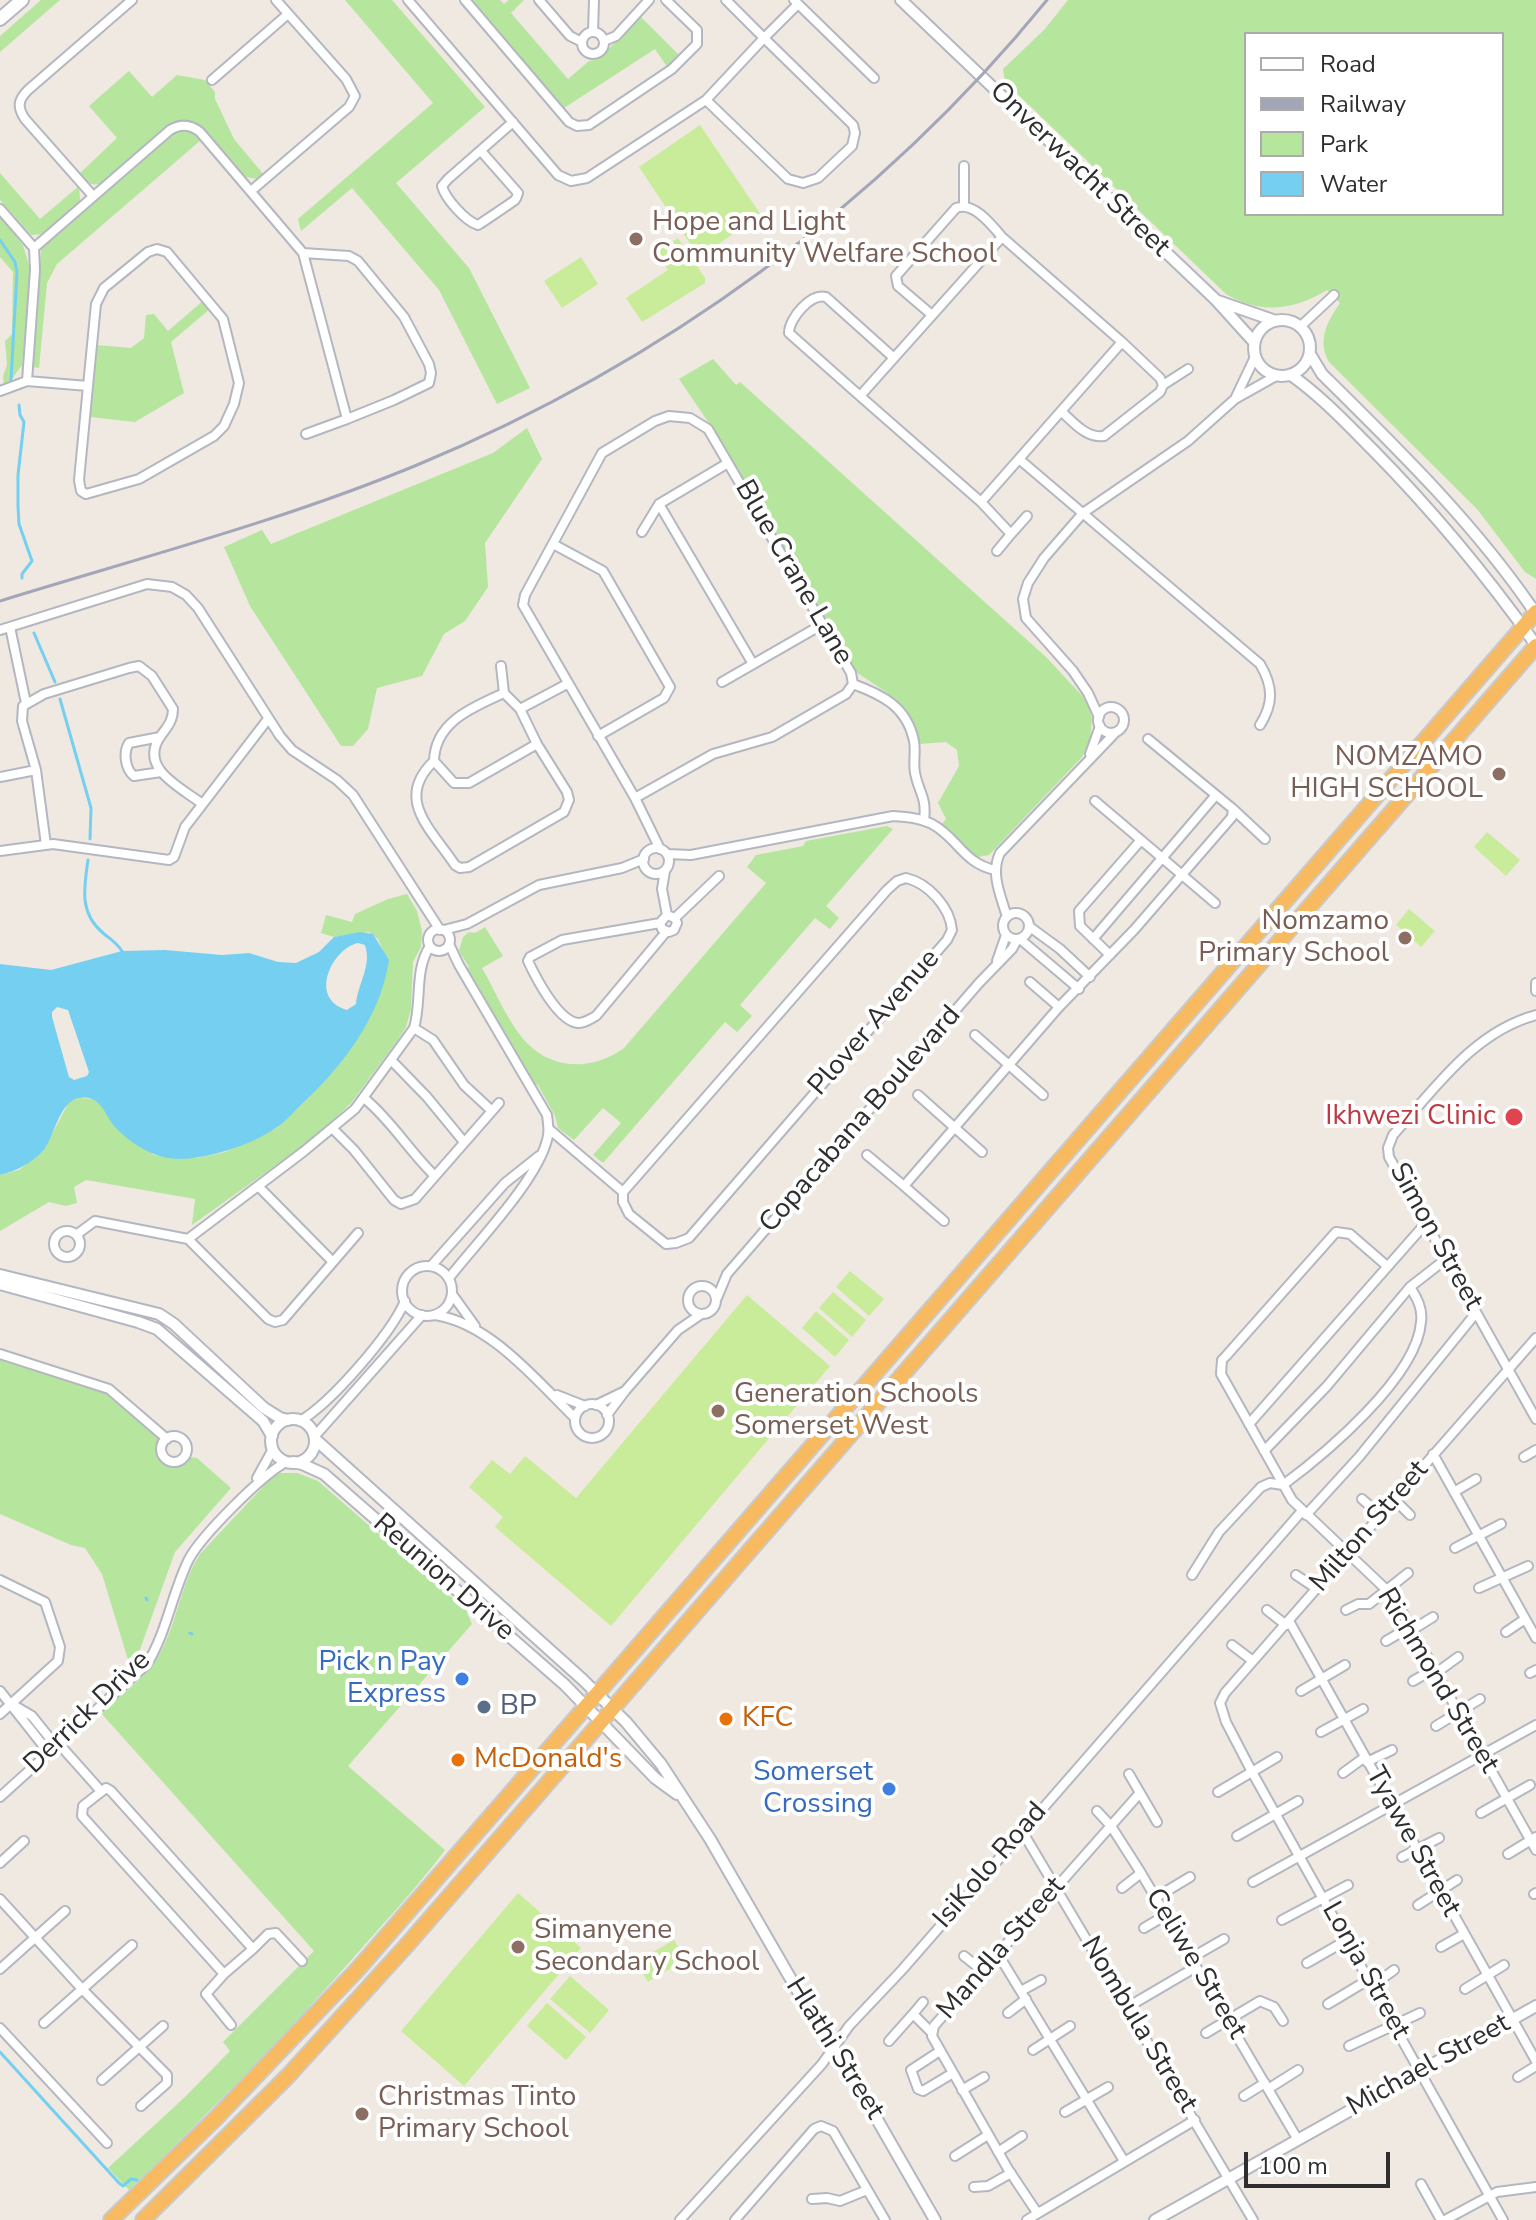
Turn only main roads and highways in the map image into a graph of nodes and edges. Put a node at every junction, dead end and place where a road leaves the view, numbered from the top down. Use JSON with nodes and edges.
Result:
{"nodes":[{"id":1,"x":22,"y":0,"type":"edge"},
{"id":2,"x":0,"y":19,"type":"edge"},
{"id":3,"x":1536,"y":613,"type":"edge"},
{"id":4,"x":1536,"y":646,"type":"edge"},
{"id":5,"x":111,"y":2220,"type":"edge"},
{"id":6,"x":143,"y":2220,"type":"edge"}],
"edges":[{"from":1,"to":2,"type":"main road"},
{"from":3,"to":5,"type":"highway"},
{"from":4,"to":6,"type":"highway"}]}
